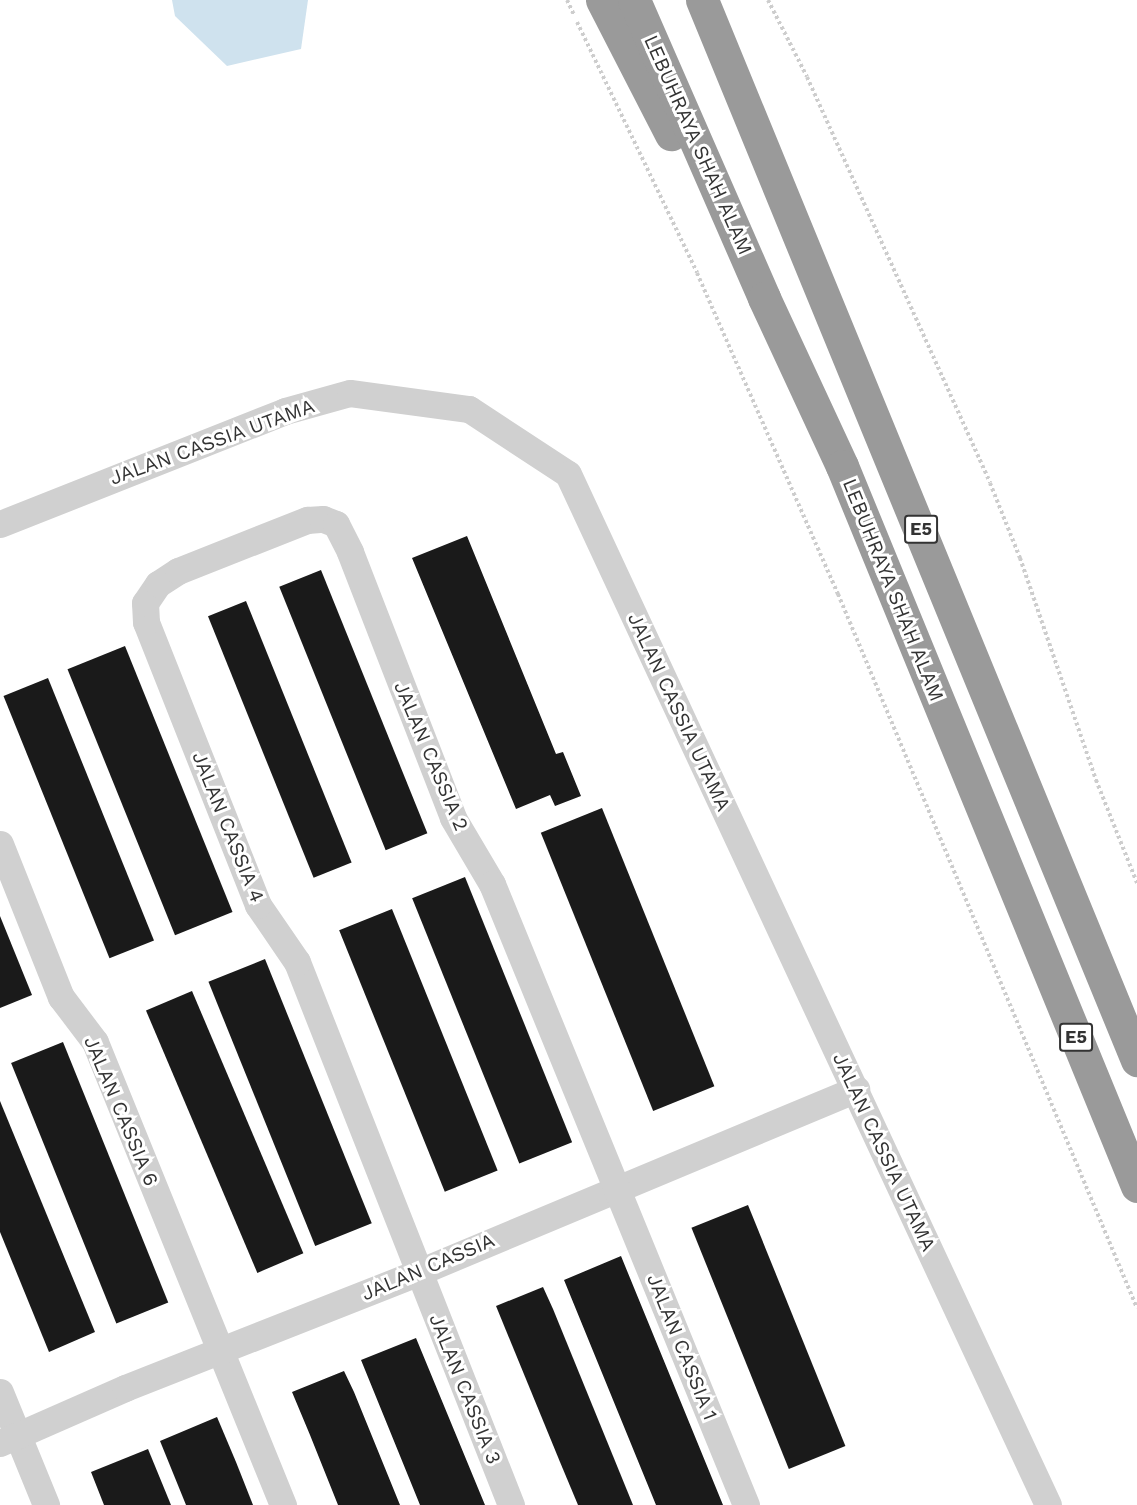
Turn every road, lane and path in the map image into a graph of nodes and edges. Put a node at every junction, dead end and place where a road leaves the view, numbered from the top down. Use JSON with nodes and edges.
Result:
{"nodes":[{"id":1,"x":567,"y":0,"type":"edge"},
{"id":2,"x":602,"y":0,"type":"edge"},
{"id":3,"x":634,"y":0,"type":"edge"},
{"id":4,"x":702,"y":0,"type":"edge"},
{"id":5,"x":768,"y":0,"type":"edge"},
{"id":6,"x":842,"y":466,"type":"junction"},
{"id":7,"x":0,"y":524,"type":"edge"},
{"id":8,"x":229,"y":549,"type":"joint"},
{"id":9,"x":0,"y":844,"type":"edge"},
{"id":10,"x":1137,"y":883,"type":"edge"},
{"id":11,"x":1137,"y":1060,"type":"edge"},
{"id":12,"x":856,"y":1089,"type":"junction"},
{"id":13,"x":1137,"y":1186,"type":"edge"},
{"id":14,"x":619,"y":1189,"type":"junction"},
{"id":15,"x":419,"y":1272,"type":"junction"},
{"id":16,"x":1137,"y":1308,"type":"edge"},
{"id":17,"x":220,"y":1349,"type":"junction"},
{"id":18,"x":0,"y":1392,"type":"edge"},
{"id":19,"x":9,"y":1439,"type":"edge"},
{"id":20,"x":46,"y":1505,"type":"edge"},
{"id":21,"x":284,"y":1505,"type":"edge"},
{"id":22,"x":512,"y":1505,"type":"edge"},
{"id":23,"x":746,"y":1505,"type":"edge"},
{"id":24,"x":1048,"y":1505,"type":"edge"}],
"edges":[{"from":1,"to":16,"type":"path"},
{"from":2,"to":6,"type":"highway"},
{"from":3,"to":6,"type":"highway","name":"LEBUHRAYA SHAH ALAM","number":"E5"},
{"from":4,"to":11,"type":"highway","number":"E5"},
{"from":5,"to":10,"type":"path"},
{"from":6,"to":13,"type":"highway","name":"LEBUHRAYA SHAH ALAM","number":"E5"},
{"from":7,"to":12,"type":"street","name":"JALAN CASSIA UTAMA"},
{"from":8,"to":14,"type":"street","name":"JALAN CASSIA 2"},
{"from":8,"to":15,"type":"street","name":"JALAN CASSIA 4"},
{"from":9,"to":17,"type":"street","name":"JALAN CASSIA 6"},
{"from":12,"to":14,"type":"street","name":"JALAN CASSIA"},
{"from":12,"to":24,"type":"street","name":"JALAN CASSIA UTAMA"},
{"from":14,"to":15,"type":"street","name":"JALAN CASSIA"},
{"from":14,"to":23,"type":"street","name":"JALAN CASSIA 1"},
{"from":15,"to":17,"type":"street","name":"JALAN CASSIA"},
{"from":15,"to":22,"type":"street","name":"JALAN CASSIA 3"},
{"from":17,"to":19,"type":"street","name":"JALAN CASSIA"},
{"from":17,"to":21,"type":"street","name":"JALAN CASSIA 6"},
{"from":18,"to":19,"type":"street"},
{"from":19,"to":20,"type":"street"}]}
